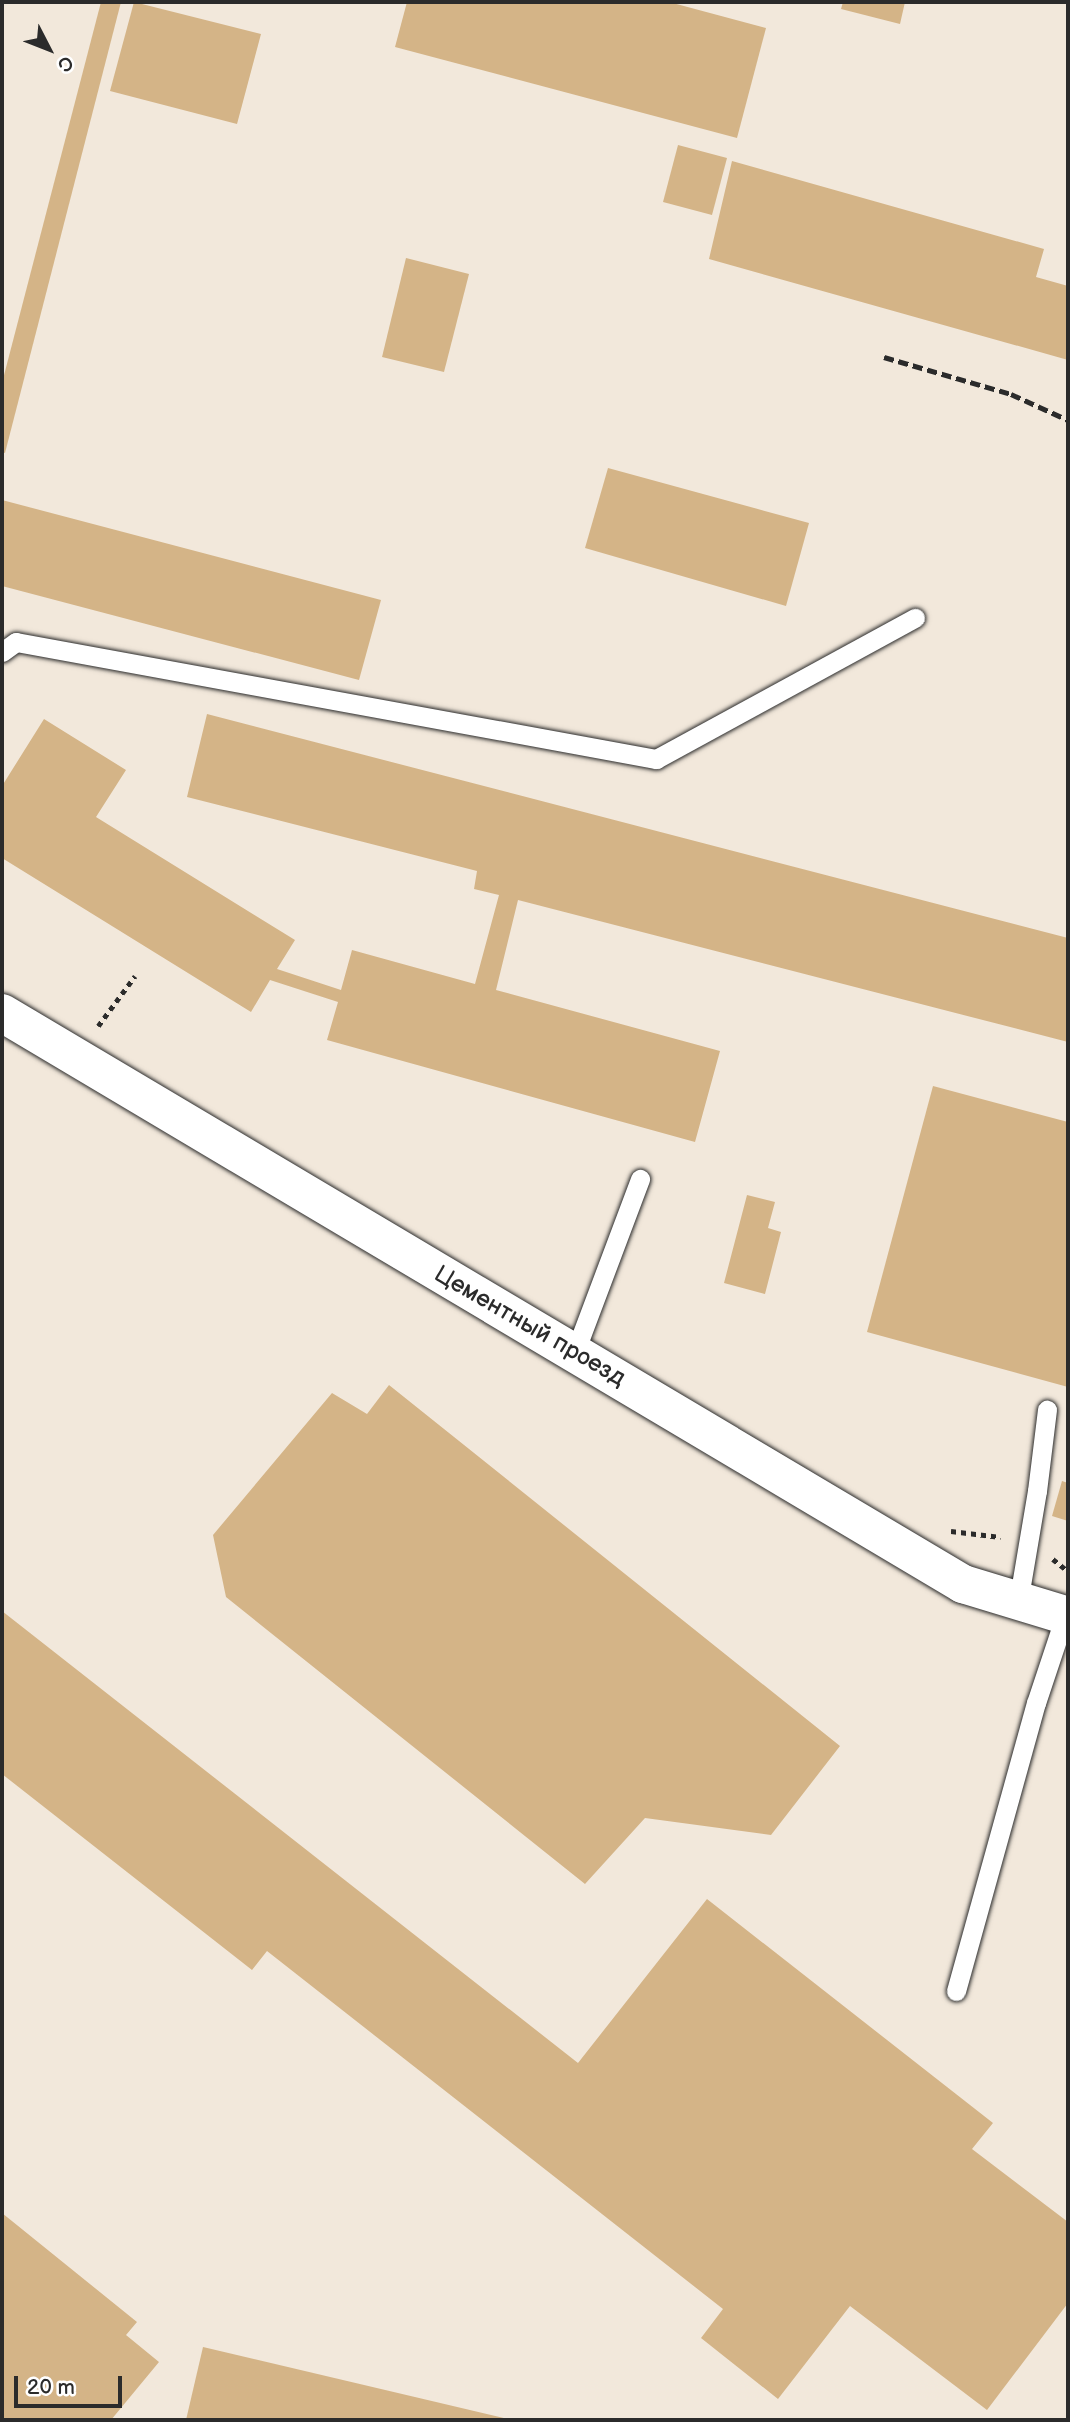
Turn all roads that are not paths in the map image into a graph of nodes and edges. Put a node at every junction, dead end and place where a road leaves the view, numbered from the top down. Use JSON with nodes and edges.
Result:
{"nodes":[{"id":1,"x":915,"y":618,"type":"dead end"},
{"id":2,"x":2,"y":652,"type":"edge"},
{"id":3,"x":2,"y":1013,"type":"edge"},
{"id":4,"x":640,"y":1178,"type":"dead end"},
{"id":5,"x":575,"y":1352,"type":"junction"},
{"id":6,"x":1046,"y":1410,"type":"dead end"},
{"id":7,"x":1018,"y":1603,"type":"junction"},
{"id":8,"x":1067,"y":1616,"type":"edge"},
{"id":9,"x":956,"y":1991,"type":"dead end"}],
"edges":[{"from":1,"to":2,"type":"lane"},
{"from":3,"to":5,"type":"street","name":"Цементный проезд"},
{"from":4,"to":5,"type":"lane"},
{"from":5,"to":7,"type":"street","name":"Цементный проезд"},
{"from":6,"to":7,"type":"lane"},
{"from":7,"to":8,"type":"street","name":"Цементный проезд"},
{"from":8,"to":9,"type":"lane"}]}
